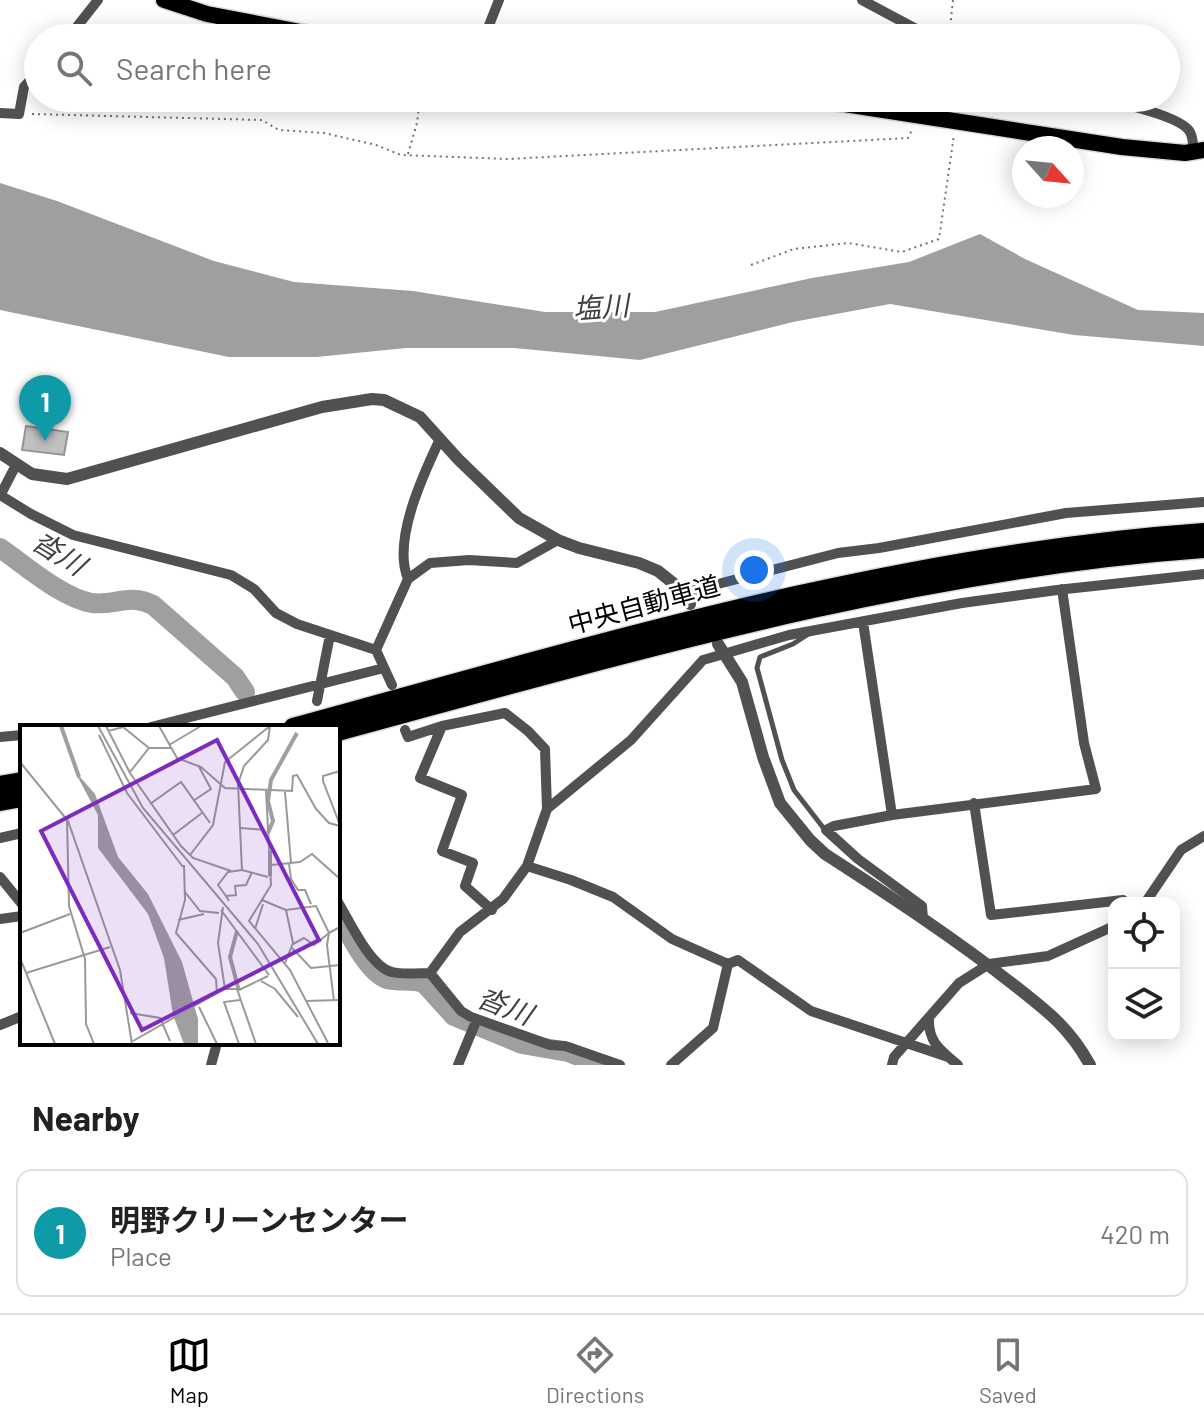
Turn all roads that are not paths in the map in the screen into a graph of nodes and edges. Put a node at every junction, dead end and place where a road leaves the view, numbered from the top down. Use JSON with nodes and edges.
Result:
{"nodes":[{"id":1,"x":98,"y":0,"type":"edge"},
{"id":2,"x":164,"y":0,"type":"edge"},
{"id":3,"x":499,"y":0,"type":"edge"},
{"id":4,"x":862,"y":0,"type":"edge"},
{"id":5,"x":79,"y":24,"type":"edge"},
{"id":6,"x":259,"y":24,"type":"edge"},
{"id":7,"x":490,"y":24,"type":"edge"},
{"id":8,"x":907,"y":24,"type":"edge"},
{"id":9,"x":24,"y":87,"type":"edge"},
{"id":10,"x":889,"y":112,"type":"edge"},
{"id":11,"x":1152,"y":112,"type":"edge"},
{"id":12,"x":0,"y":113,"type":"edge"},
{"id":13,"x":1199,"y":151,"type":"edge"},
{"id":14,"x":440,"y":439,"type":"junction"},
{"id":15,"x":0,"y":453,"type":"edge"},
{"id":16,"x":16,"y":465,"type":"junction"},
{"id":17,"x":0,"y":496,"type":"edge"},
{"id":18,"x":1204,"y":502,"type":"edge"},
{"id":19,"x":1204,"y":532,"type":"edge"},
{"id":20,"x":558,"y":540,"type":"junction"},
{"id":21,"x":1204,"y":549,"type":"edge"},
{"id":22,"x":1204,"y":574,"type":"edge"},
{"id":23,"x":408,"y":579,"type":"junction"},
{"id":24,"x":1062,"y":589,"type":"junction"},
{"id":25,"x":686,"y":599,"type":"joint"},
{"id":26,"x":863,"y":622,"type":"junction"},
{"id":27,"x":811,"y":632,"type":"junction"},
{"id":28,"x":330,"y":635,"type":"junction"},
{"id":29,"x":376,"y":650,"type":"junction"},
{"id":30,"x":722,"y":650,"type":"junction"},
{"id":31,"x":384,"y":668,"type":"junction"},
{"id":32,"x":322,"y":685,"type":"junction"},
{"id":33,"x":392,"y":685,"type":"dead end"},
{"id":34,"x":317,"y":701,"type":"dead end"},
{"id":35,"x":159,"y":725,"type":"edge"},
{"id":36,"x":300,"y":725,"type":"edge"},
{"id":37,"x":442,"y":726,"type":"junction"},
{"id":38,"x":405,"y":730,"type":"dead end"},
{"id":39,"x":340,"y":731,"type":"edge"},
{"id":40,"x":20,"y":735,"type":"edge"},
{"id":41,"x":0,"y":737,"type":"edge"},
{"id":42,"x":20,"y":781,"type":"edge"},
{"id":43,"x":0,"y":785,"type":"edge"},
{"id":44,"x":20,"y":798,"type":"edge"},
{"id":45,"x":0,"y":802,"type":"edge"},
{"id":46,"x":974,"y":803,"type":"junction"},
{"id":47,"x":547,"y":809,"type":"junction"},
{"id":48,"x":892,"y":815,"type":"junction"},
{"id":49,"x":826,"y":830,"type":"junction"},
{"id":50,"x":20,"y":833,"type":"edge"},
{"id":51,"x":1204,"y":836,"type":"edge"},
{"id":52,"x":0,"y":838,"type":"edge"},
{"id":53,"x":527,"y":866,"type":"junction"},
{"id":54,"x":0,"y":877,"type":"edge"},
{"id":55,"x":1149,"y":897,"type":"edge"},
{"id":56,"x":20,"y":902,"type":"edge"},
{"id":57,"x":1108,"y":902,"type":"edge"},
{"id":58,"x":340,"y":905,"type":"edge"},
{"id":59,"x":492,"y":910,"type":"junction"},
{"id":60,"x":20,"y":916,"type":"edge"},
{"id":61,"x":0,"y":919,"type":"edge"},
{"id":62,"x":923,"y":919,"type":"junction"},
{"id":63,"x":1108,"y":929,"type":"edge"},
{"id":64,"x":728,"y":964,"type":"junction"},
{"id":65,"x":989,"y":964,"type":"junction"},
{"id":66,"x":430,"y":973,"type":"junction"},
{"id":67,"x":20,"y":1017,"type":"edge"},
{"id":68,"x":929,"y":1018,"type":"junction"},
{"id":69,"x":477,"y":1019,"type":"junction"},
{"id":70,"x":0,"y":1025,"type":"edge"},
{"id":71,"x":907,"y":1042,"type":"junction"},
{"id":72,"x":216,"y":1045,"type":"edge"},
{"id":73,"x":948,"y":1057,"type":"junction"},
{"id":74,"x":211,"y":1065,"type":"edge"},
{"id":75,"x":458,"y":1065,"type":"edge"},
{"id":76,"x":620,"y":1065,"type":"edge"},
{"id":77,"x":671,"y":1065,"type":"edge"},
{"id":78,"x":892,"y":1065,"type":"edge"},
{"id":79,"x":958,"y":1065,"type":"edge"},
{"id":80,"x":1090,"y":1065,"type":"edge"}],
"edges":[{"from":1,"to":5,"type":"street"},
{"from":2,"to":6,"type":"highway"},
{"from":3,"to":7,"type":"street"},
{"from":4,"to":8,"type":"street"},
{"from":9,"to":12,"type":"street"},
{"from":10,"to":13,"type":"highway"},
{"from":11,"to":13,"type":"street"},
{"from":14,"to":16,"type":"street"},
{"from":14,"to":20,"type":"street"},
{"from":14,"to":23,"type":"street"},
{"from":15,"to":16,"type":"street"},
{"from":16,"to":17,"type":"street"},
{"from":17,"to":28,"type":"street"},
{"from":18,"to":25,"type":"street"},
{"from":19,"to":36,"type":"highway","name":"中央自動車道"},
{"from":20,"to":23,"type":"street"},
{"from":20,"to":25,"type":"street"},
{"from":21,"to":39,"type":"highway","name":"中央自動車道"},
{"from":22,"to":24,"type":"street"},
{"from":23,"to":29,"type":"street"},
{"from":24,"to":26,"type":"street"},
{"from":24,"to":46,"type":"street"},
{"from":26,"to":27,"type":"street"},
{"from":26,"to":48,"type":"street"},
{"from":27,"to":30,"type":"street"},
{"from":27,"to":49,"type":"lane"},
{"from":28,"to":29,"type":"street"},
{"from":28,"to":32,"type":"street"},
{"from":29,"to":31,"type":"street"},
{"from":30,"to":47,"type":"street"},
{"from":30,"to":62,"type":"street"},
{"from":31,"to":32,"type":"street"},
{"from":31,"to":33,"type":"street"},
{"from":32,"to":34,"type":"street"},
{"from":32,"to":35,"type":"street"},
{"from":37,"to":38,"type":"street"},
{"from":37,"to":47,"type":"street"},
{"from":37,"to":59,"type":"street"},
{"from":40,"to":41,"type":"street"},
{"from":42,"to":43,"type":"highway"},
{"from":44,"to":45,"type":"highway"},
{"from":46,"to":48,"type":"street"},
{"from":46,"to":57,"type":"street"},
{"from":47,"to":53,"type":"street"},
{"from":48,"to":49,"type":"street"},
{"from":49,"to":62,"type":"street"},
{"from":50,"to":52,"type":"street"},
{"from":51,"to":55,"type":"street"},
{"from":53,"to":59,"type":"street"},
{"from":53,"to":64,"type":"street"},
{"from":54,"to":56,"type":"street"},
{"from":58,"to":66,"type":"street"},
{"from":59,"to":66,"type":"street"},
{"from":60,"to":61,"type":"street"},
{"from":62,"to":65,"type":"street"},
{"from":63,"to":65,"type":"street"},
{"from":64,"to":71,"type":"street"},
{"from":64,"to":77,"type":"street"},
{"from":65,"to":68,"type":"street"},
{"from":65,"to":80,"type":"street"},
{"from":66,"to":69,"type":"street"},
{"from":67,"to":70,"type":"street"},
{"from":68,"to":71,"type":"street"},
{"from":68,"to":73,"type":"street"},
{"from":69,"to":75,"type":"street"},
{"from":69,"to":76,"type":"street"},
{"from":71,"to":73,"type":"street"},
{"from":71,"to":78,"type":"street"},
{"from":72,"to":74,"type":"street"},
{"from":73,"to":79,"type":"street"}]}
